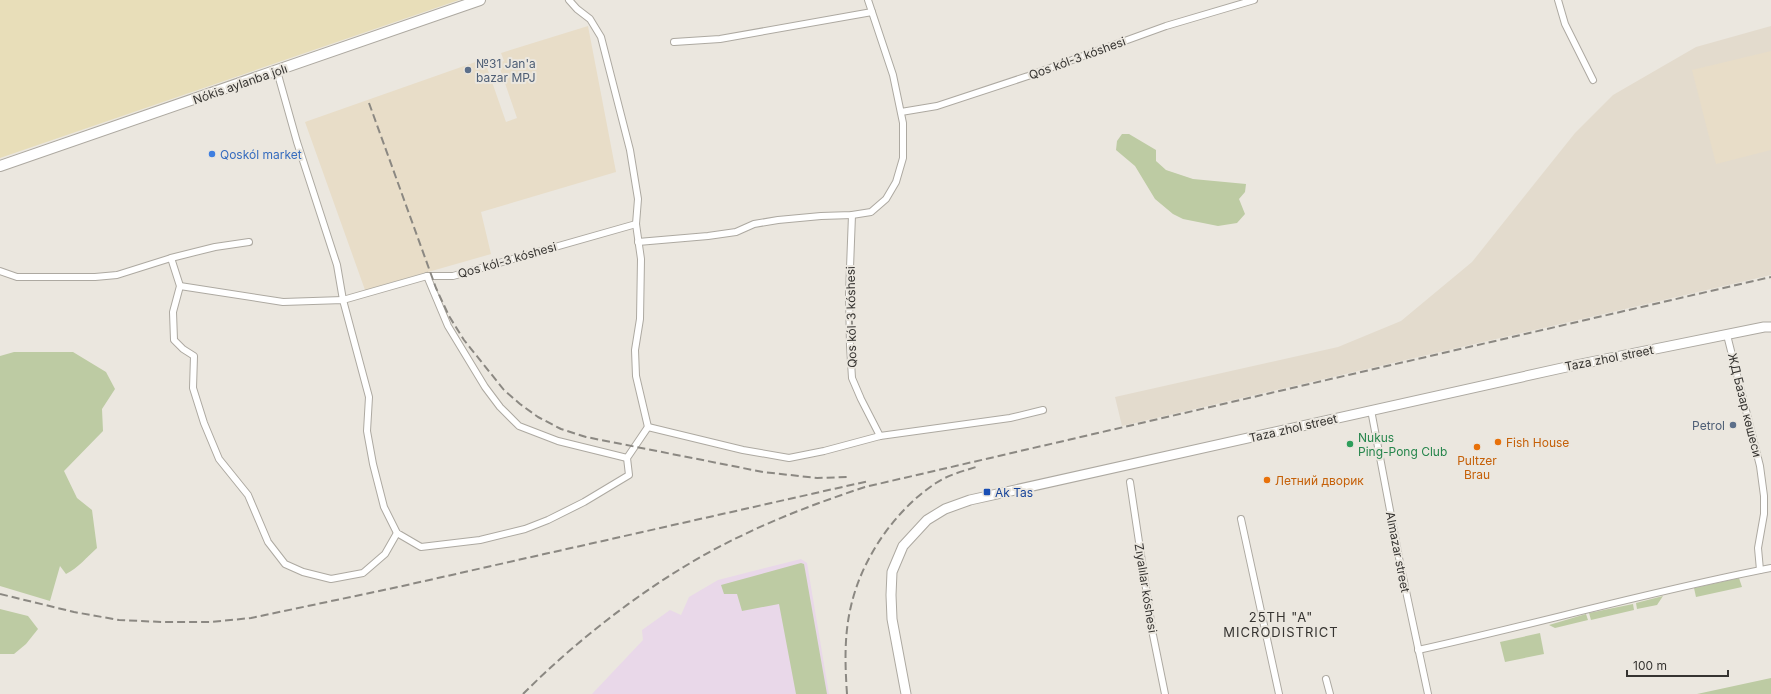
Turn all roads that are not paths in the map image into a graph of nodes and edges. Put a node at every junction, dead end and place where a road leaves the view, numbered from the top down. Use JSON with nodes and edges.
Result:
{"nodes":[{"id":1,"x":480,"y":0,"type":"edge"},
{"id":2,"x":569,"y":0,"type":"edge"},
{"id":3,"x":868,"y":0,"type":"edge"},
{"id":4,"x":1254,"y":0,"type":"edge"},
{"id":5,"x":1558,"y":0,"type":"edge"},
{"id":6,"x":872,"y":12,"type":"junction"},
{"id":7,"x":674,"y":42,"type":"dead end"},
{"id":8,"x":277,"y":71,"type":"junction"},
{"id":9,"x":1593,"y":80,"type":"dead end"},
{"id":10,"x":900,"y":112,"type":"junction"},
{"id":11,"x":0,"y":166,"type":"edge"},
{"id":12,"x":852,"y":215,"type":"junction"},
{"id":13,"x":636,"y":224,"type":"junction"},
{"id":14,"x":249,"y":242,"type":"dead end"},
{"id":15,"x":638,"y":242,"type":"junction"},
{"id":16,"x":171,"y":258,"type":"junction"},
{"id":17,"x":0,"y":271,"type":"edge"},
{"id":18,"x":427,"y":276,"type":"junction"},
{"id":19,"x":180,"y":286,"type":"junction"},
{"id":20,"x":343,"y":300,"type":"junction"},
{"id":21,"x":1771,"y":327,"type":"edge"},
{"id":22,"x":1727,"y":335,"type":"junction"},
{"id":23,"x":1044,"y":410,"type":"dead end"},
{"id":24,"x":1371,"y":410,"type":"junction"},
{"id":25,"x":648,"y":427,"type":"junction"},
{"id":26,"x":880,"y":436,"type":"junction"},
{"id":27,"x":627,"y":458,"type":"junction"},
{"id":28,"x":1130,"y":482,"type":"dead end"},
{"id":29,"x":1241,"y":519,"type":"dead end"},
{"id":30,"x":397,"y":533,"type":"junction"},
{"id":31,"x":1771,"y":568,"type":"edge"},
{"id":32,"x":1760,"y":570,"type":"junction"},
{"id":33,"x":1418,"y":650,"type":"junction"},
{"id":34,"x":1326,"y":679,"type":"dead end"},
{"id":35,"x":906,"y":694,"type":"edge"},
{"id":36,"x":1165,"y":694,"type":"edge"},
{"id":37,"x":1279,"y":694,"type":"edge"},
{"id":38,"x":1330,"y":694,"type":"edge"},
{"id":39,"x":1428,"y":694,"type":"edge"}],
"edges":[{"from":1,"to":8,"type":"main road","name":"Nókis aylanba jolı"},
{"from":2,"to":13,"type":"street"},
{"from":3,"to":6,"type":"street"},
{"from":4,"to":10,"type":"street","name":"Qos kól-3 kóshesi"},
{"from":5,"to":9,"type":"street"},
{"from":6,"to":7,"type":"street"},
{"from":6,"to":10,"type":"street"},
{"from":8,"to":11,"type":"main road","name":"Nókis aylanba jolı"},
{"from":8,"to":20,"type":"street"},
{"from":10,"to":12,"type":"street"},
{"from":12,"to":15,"type":"street"},
{"from":12,"to":26,"type":"street","name":"Qos kól-3 kóshesi"},
{"from":13,"to":15,"type":"street"},
{"from":13,"to":18,"type":"street","name":"Qos kól-3 kóshesi"},
{"from":14,"to":16,"type":"street"},
{"from":15,"to":25,"type":"street"},
{"from":16,"to":17,"type":"street"},
{"from":16,"to":19,"type":"street"},
{"from":18,"to":20,"type":"street","name":"Qos kól-3 kóshesi"},
{"from":18,"to":27,"type":"street"},
{"from":19,"to":20,"type":"street"},
{"from":19,"to":30,"type":"street"},
{"from":20,"to":30,"type":"street"},
{"from":21,"to":22,"type":"main road","name":"Taza zhol street"},
{"from":22,"to":24,"type":"main road","name":"Taza zhol street"},
{"from":22,"to":32,"type":"street","name":"ЖД Базар көшеси"},
{"from":23,"to":26,"type":"street"},
{"from":24,"to":33,"type":"street","name":"Almazar street"},
{"from":24,"to":35,"type":"main road","name":"Taza zhol street"},
{"from":25,"to":26,"type":"street"},
{"from":25,"to":27,"type":"street"},
{"from":27,"to":30,"type":"street"},
{"from":28,"to":36,"type":"street","name":"Zıyalılar kóshesi"},
{"from":29,"to":37,"type":"street"},
{"from":31,"to":32,"type":"street"},
{"from":32,"to":33,"type":"street"},
{"from":33,"to":39,"type":"street","name":"Almazar street"},
{"from":34,"to":38,"type":"street"}]}
